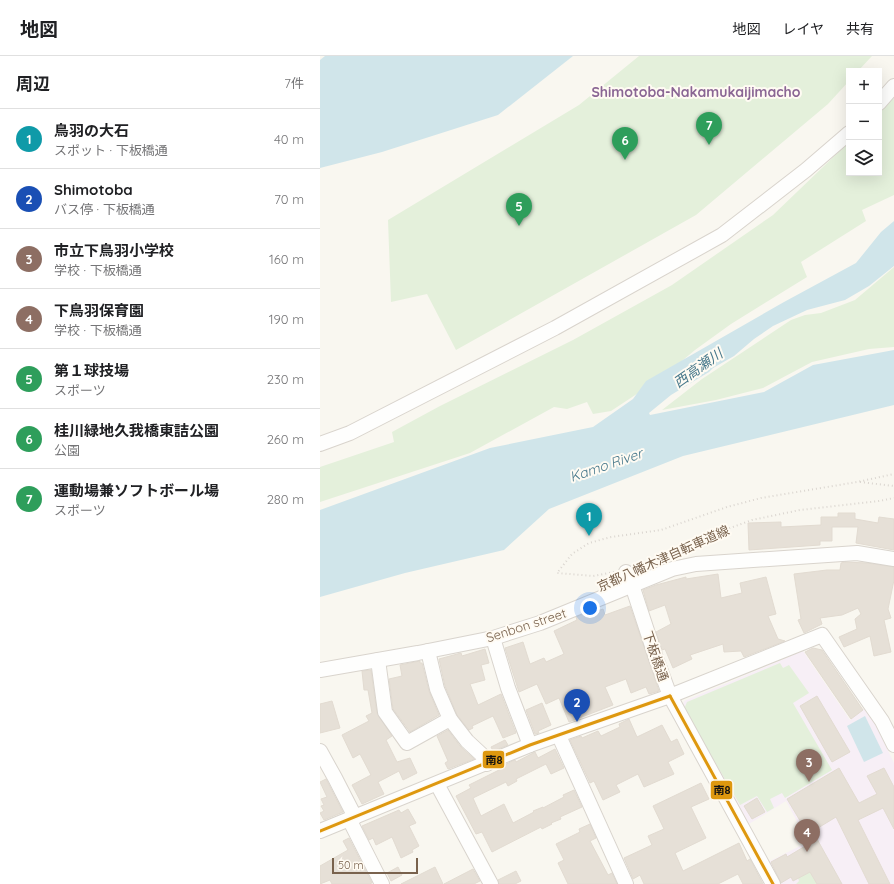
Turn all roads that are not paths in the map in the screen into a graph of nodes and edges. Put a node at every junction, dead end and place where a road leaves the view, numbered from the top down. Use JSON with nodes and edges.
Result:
{"nodes":[{"id":1,"x":894,"y":86,"type":"edge"},
{"id":2,"x":882,"y":99,"type":"edge"},
{"id":3,"x":846,"y":136,"type":"edge"},
{"id":4,"x":320,"y":444,"type":"edge"},
{"id":5,"x":894,"y":559,"type":"edge"},
{"id":6,"x":626,"y":572,"type":"road end"},
{"id":7,"x":632,"y":585,"type":"junction"},
{"id":8,"x":493,"y":638,"type":"junction"},
{"id":9,"x":428,"y":651,"type":"junction"},
{"id":10,"x":378,"y":660,"type":"junction"},
{"id":11,"x":320,"y":670,"type":"edge"},
{"id":12,"x":670,"y":696,"type":"junction"},
{"id":13,"x":450,"y":719,"type":"junction"},
{"id":14,"x":559,"y":736,"type":"junction"},
{"id":15,"x":530,"y":745,"type":"junction"},
{"id":16,"x":894,"y":745,"type":"edge"},
{"id":17,"x":320,"y":751,"type":"edge"},
{"id":18,"x":487,"y":764,"type":"junction"},
{"id":19,"x":437,"y":784,"type":"junction"},
{"id":20,"x":352,"y":818,"type":"junction"},
{"id":21,"x":320,"y":831,"type":"edge"},
{"id":22,"x":382,"y":884,"type":"edge"},
{"id":23,"x":491,"y":884,"type":"edge"},
{"id":24,"x":626,"y":884,"type":"edge"},
{"id":25,"x":773,"y":884,"type":"edge"}],
"edges":[{"from":1,"to":2,"type":"street"},
{"from":3,"to":4,"type":"street"},
{"from":5,"to":7,"type":"street","name":"Senbon street"},
{"from":6,"to":7,"type":"street","name":"下板橋通"},
{"from":7,"to":8,"type":"street","name":"Senbon street"},
{"from":7,"to":12,"type":"street","name":"下板橋通"},
{"from":8,"to":9,"type":"street","name":"Senbon street"},
{"from":8,"to":15,"type":"street"},
{"from":9,"to":10,"type":"street","name":"Senbon street"},
{"from":9,"to":13,"type":"street"},
{"from":10,"to":11,"type":"street","name":"Senbon street"},
{"from":10,"to":13,"type":"street"},
{"from":12,"to":14,"type":"street"},
{"from":12,"to":16,"type":"street"},
{"from":12,"to":25,"type":"street","name":"下板橋通"},
{"from":13,"to":18,"type":"street"},
{"from":14,"to":15,"type":"street"},
{"from":14,"to":24,"type":"street"},
{"from":15,"to":18,"type":"street"},
{"from":17,"to":20,"type":"street"},
{"from":18,"to":19,"type":"street"},
{"from":19,"to":20,"type":"street"},
{"from":19,"to":23,"type":"street"},
{"from":20,"to":21,"type":"street"},
{"from":20,"to":22,"type":"street"}]}
